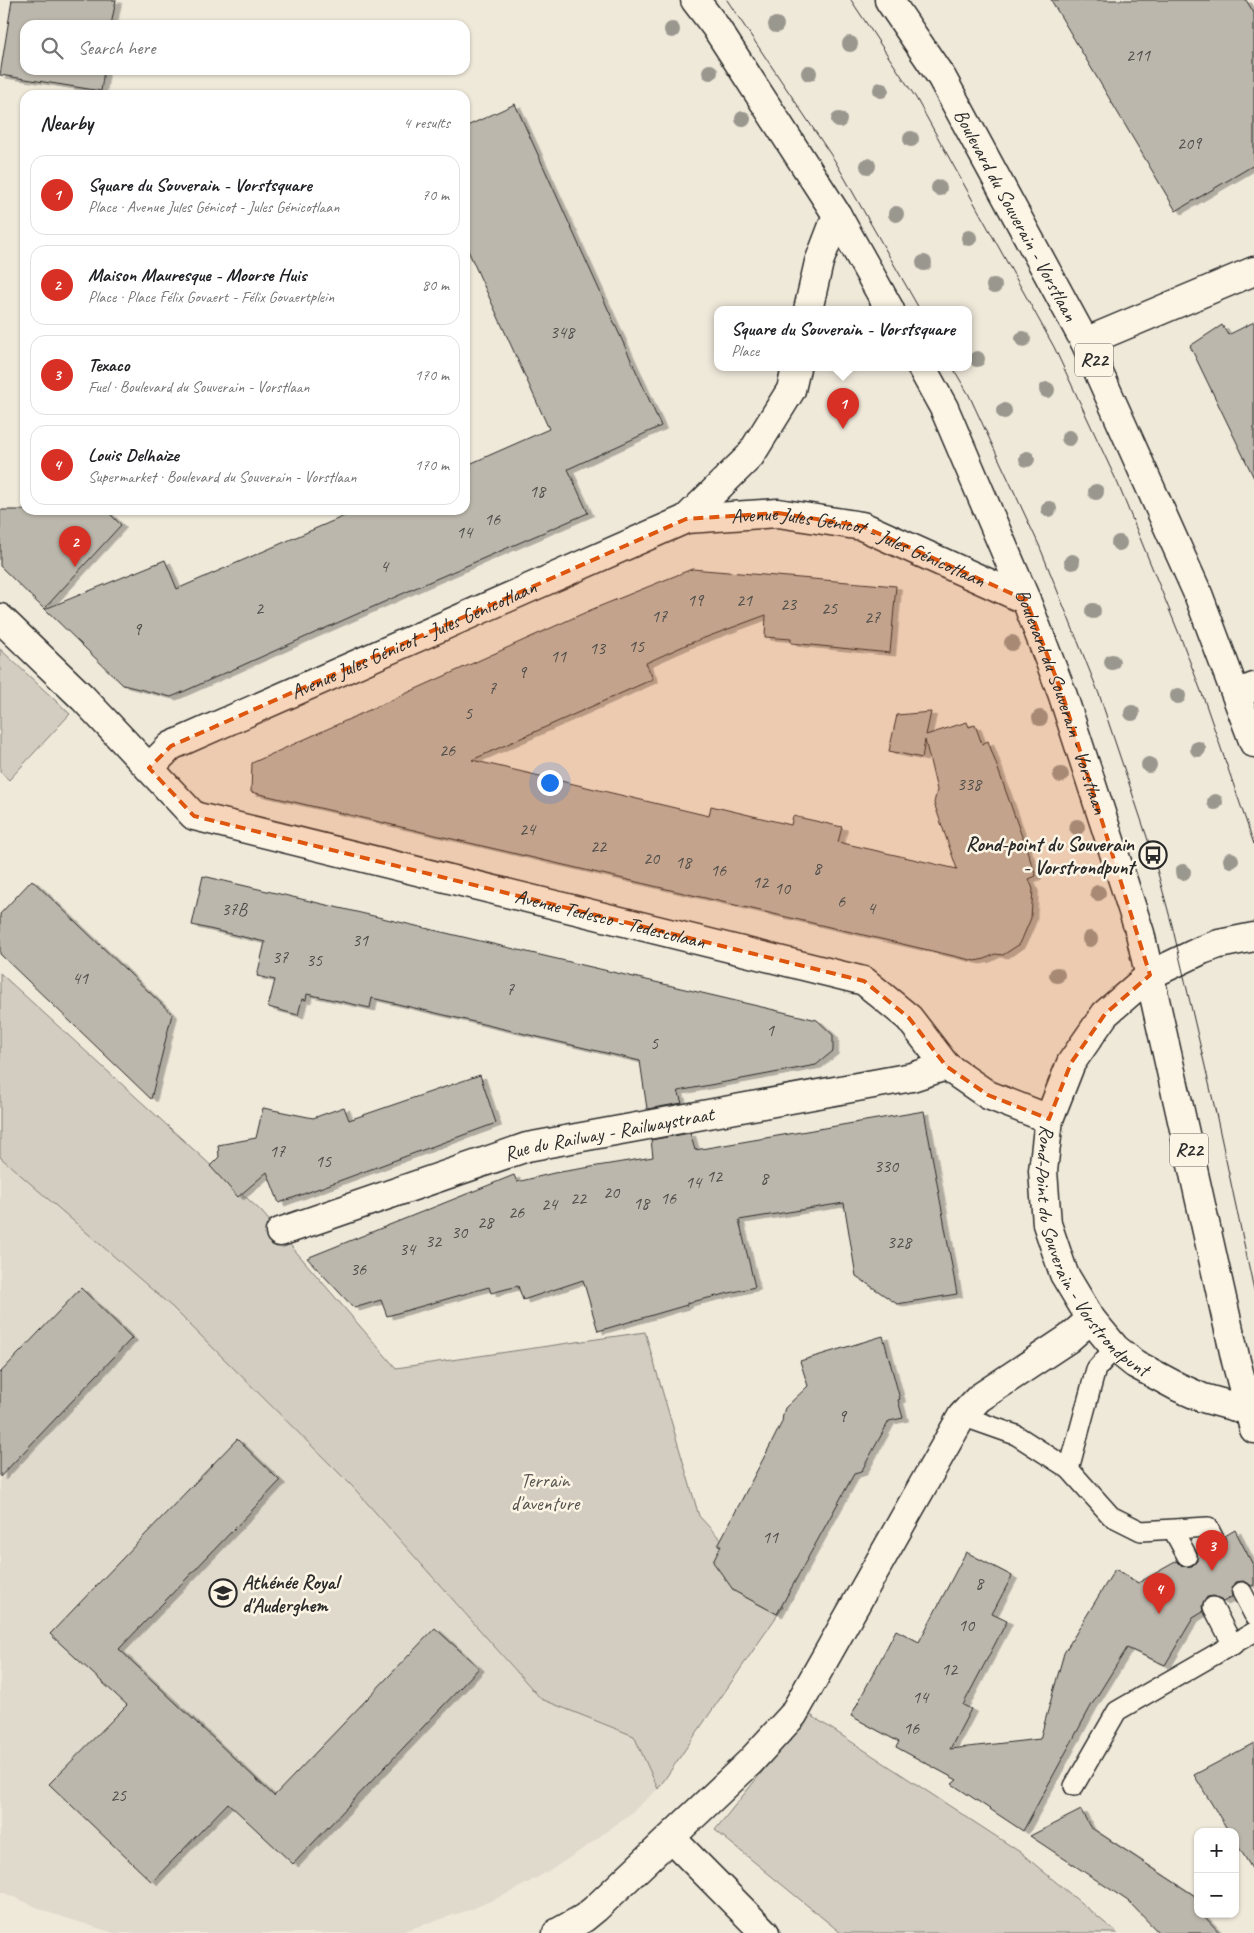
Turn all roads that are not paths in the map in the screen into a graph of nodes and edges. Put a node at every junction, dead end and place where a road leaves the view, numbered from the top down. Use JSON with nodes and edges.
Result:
{"nodes":[{"id":1,"x":695,"y":0,"type":"edge"},
{"id":2,"x":889,"y":0,"type":"edge"},
{"id":3,"x":837,"y":215,"type":"junction"},
{"id":4,"x":1254,"y":270,"type":"edge"},
{"id":5,"x":809,"y":306,"type":"edge"},
{"id":6,"x":888,"y":306,"type":"edge"},
{"id":7,"x":1085,"y":342,"type":"junction"},
{"id":8,"x":795,"y":371,"type":"edge"},
{"id":9,"x":924,"y":371,"type":"edge"},
{"id":10,"x":686,"y":519,"type":"junction"},
{"id":11,"x":1026,"y":600,"type":"junction"},
{"id":12,"x":0,"y":618,"type":"edge"},
{"id":13,"x":1245,"y":690,"type":"edge"},
{"id":14,"x":1254,"y":742,"type":"edge"},
{"id":15,"x":149,"y":768,"type":"junction"},
{"id":16,"x":1254,"y":937,"type":"edge"},
{"id":17,"x":1150,"y":975,"type":"junction"},
{"id":18,"x":946,"y":1066,"type":"junction"},
{"id":19,"x":1049,"y":1119,"type":"junction"},
{"id":20,"x":280,"y":1232,"type":"dead end"},
{"id":21,"x":1091,"y":1319,"type":"junction"},
{"id":22,"x":1115,"y":1348,"type":"junction"},
{"id":23,"x":962,"y":1416,"type":"junction"},
{"id":24,"x":1252,"y":1417,"type":"edge"},
{"id":25,"x":1069,"y":1469,"type":"junction"},
{"id":26,"x":1174,"y":1530,"type":"junction"},
{"id":27,"x":1215,"y":1541,"type":"dead end"},
{"id":28,"x":1187,"y":1556,"type":"dead end"},
{"id":29,"x":1242,"y":1592,"type":"dead end"},
{"id":30,"x":1213,"y":1607,"type":"dead end"},
{"id":31,"x":1254,"y":1616,"type":"edge"},
{"id":32,"x":1254,"y":1632,"type":"edge"},
{"id":33,"x":1233,"y":1645,"type":"junction"},
{"id":34,"x":1074,"y":1786,"type":"dead end"},
{"id":35,"x":671,"y":1838,"type":"junction"},
{"id":36,"x":557,"y":1933,"type":"edge"},
{"id":37,"x":765,"y":1933,"type":"edge"}],
"edges":[{"from":1,"to":3,"type":"street"},
{"from":2,"to":7,"type":"street","name":"Boulevard du Souverain - Vorstlaan","number":"R22"},
{"from":3,"to":5,"type":"street"},
{"from":3,"to":6,"type":"street"},
{"from":4,"to":7,"type":"street"},
{"from":7,"to":13,"type":"street","name":"Boulevard du Souverain - Vorstlaan","number":"R22"},
{"from":8,"to":10,"type":"street","name":"Avenue Jules Génicot - Jules Génicotlaan"},
{"from":9,"to":11,"type":"street","name":"Boulevard du Souverain - Vorstlaan","number":"R22"},
{"from":10,"to":11,"type":"street","name":"Avenue Jules Génicot - Jules Génicotlaan"},
{"from":10,"to":15,"type":"street","name":"Avenue Jules Génicot - Jules Génicotlaan"},
{"from":11,"to":17,"type":"street","name":"Boulevard du Souverain - Vorstlaan","number":"R22"},
{"from":12,"to":15,"type":"street","name":"Avenue Tedesco - Tedescolaan"},
{"from":13,"to":14,"type":"street","name":"Boulevard du Souverain - Vorstlaan","number":"R22"},
{"from":15,"to":18,"type":"street","name":"Avenue Tedesco - Tedescolaan"},
{"from":16,"to":17,"type":"street","name":"Rond-Point du Souverain - Vorstrondpunt"},
{"from":17,"to":19,"type":"street","name":"Rond-Point du Souverain - Vorstrondpunt"},
{"from":17,"to":24,"type":"street","name":"Boulevard du Souverain - Vorstlaan","number":"R22"},
{"from":18,"to":19,"type":"street","name":"Avenue Tedesco - Tedescolaan"},
{"from":18,"to":20,"type":"street","name":"Rue du Railway - Railwaystraat"},
{"from":19,"to":21,"type":"street","name":"Rond-Point du Souverain - Vorstrondpunt"},
{"from":21,"to":22,"type":"street","name":"Rond-Point du Souverain - Vorstrondpunt"},
{"from":21,"to":23,"type":"street"},
{"from":22,"to":24,"type":"street","name":"Rond-Point du Souverain - Vorstrondpunt"},
{"from":22,"to":25,"type":"lane"},
{"from":23,"to":25,"type":"lane"},
{"from":23,"to":35,"type":"street"},
{"from":25,"to":26,"type":"lane"},
{"from":26,"to":27,"type":"lane"},
{"from":26,"to":28,"type":"lane"},
{"from":29,"to":31,"type":"lane"},
{"from":30,"to":33,"type":"lane"},
{"from":32,"to":33,"type":"lane"},
{"from":33,"to":34,"type":"lane"},
{"from":35,"to":36,"type":"street"},
{"from":35,"to":37,"type":"street"}]}
